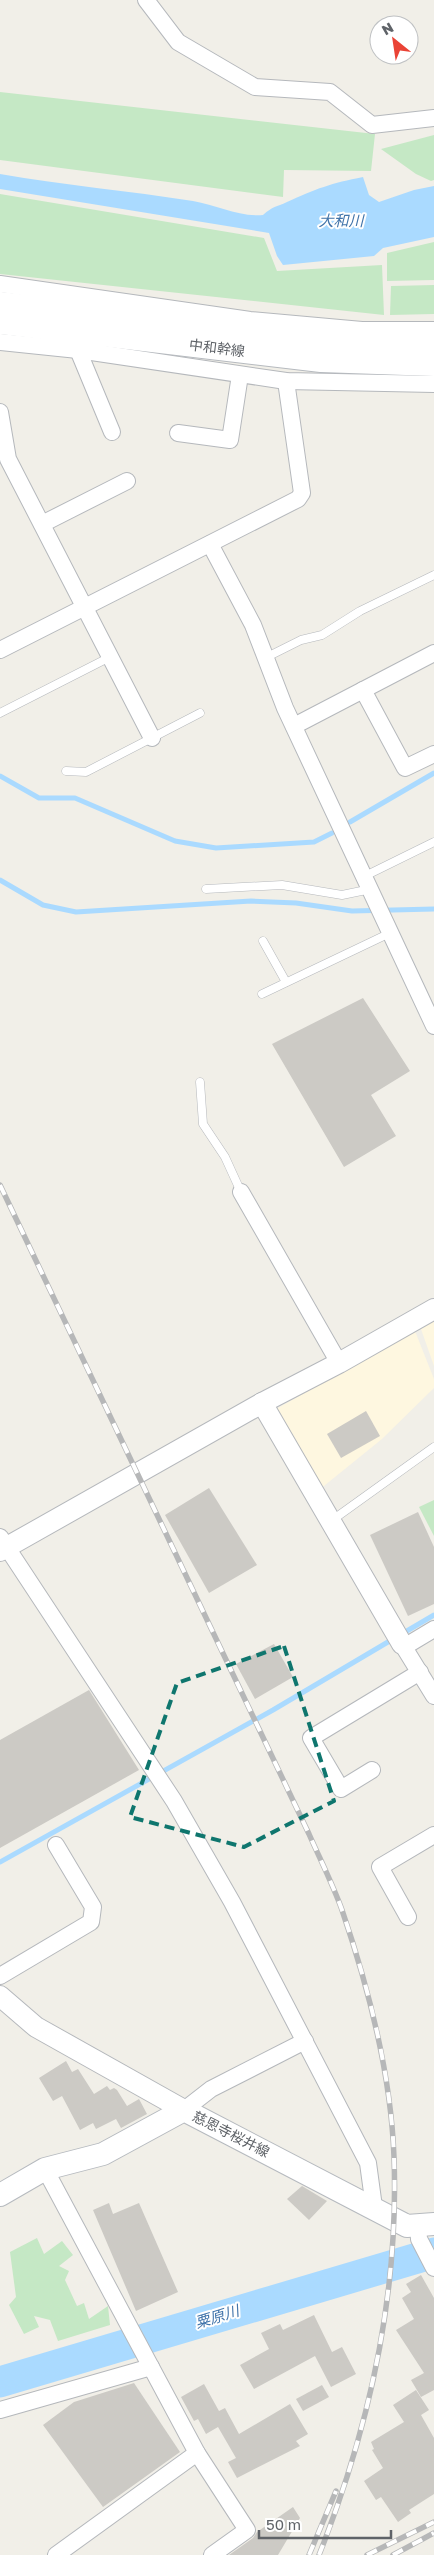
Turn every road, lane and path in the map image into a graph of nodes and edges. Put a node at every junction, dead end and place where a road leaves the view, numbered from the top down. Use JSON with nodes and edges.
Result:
{"nodes":[{"id":1,"x":146,"y":0,"type":"edge"},
{"id":2,"x":434,"y":118,"type":"edge"},
{"id":3,"x":0,"y":284,"type":"edge"},
{"id":4,"x":0,"y":303,"type":"edge"},
{"id":5,"x":0,"y":323,"type":"edge"},
{"id":6,"x":434,"y":330,"type":"edge"},
{"id":7,"x":0,"y":342,"type":"edge"},
{"id":8,"x":434,"y":345,"type":"edge"},
{"id":9,"x":78,"y":350,"type":"junction"},
{"id":10,"x":434,"y":365,"type":"edge"},
{"id":11,"x":240,"y":374,"type":"junction"},
{"id":12,"x":286,"y":381,"type":"junction"},
{"id":13,"x":434,"y":384,"type":"edge"},
{"id":14,"x":0,"y":412,"type":"edge"},
{"id":15,"x":112,"y":432,"type":"dead end"},
{"id":16,"x":178,"y":434,"type":"dead end"},
{"id":17,"x":127,"y":481,"type":"dead end"},
{"id":18,"x":42,"y":524,"type":"junction"},
{"id":19,"x":210,"y":544,"type":"junction"},
{"id":20,"x":434,"y":575,"type":"edge"},
{"id":21,"x":84,"y":608,"type":"junction"},
{"id":22,"x":0,"y":650,"type":"edge"},
{"id":23,"x":434,"y":653,"type":"edge"},
{"id":24,"x":110,"y":657,"type":"junction"},
{"id":25,"x":265,"y":658,"type":"junction"},
{"id":26,"x":363,"y":690,"type":"junction"},
{"id":27,"x":0,"y":713,"type":"edge"},
{"id":28,"x":200,"y":713,"type":"dead end"},
{"id":29,"x":294,"y":726,"type":"junction"},
{"id":30,"x":152,"y":738,"type":"junction"},
{"id":31,"x":434,"y":754,"type":"edge"},
{"id":32,"x":66,"y":771,"type":"dead end"},
{"id":33,"x":434,"y":842,"type":"edge"},
{"id":34,"x":368,"y":883,"type":"junction"},
{"id":35,"x":206,"y":889,"type":"dead end"},
{"id":36,"x":390,"y":933,"type":"junction"},
{"id":37,"x":263,"y":942,"type":"dead end"},
{"id":38,"x":286,"y":982,"type":"junction"},
{"id":39,"x":262,"y":994,"type":"dead end"},
{"id":40,"x":434,"y":1026,"type":"edge"},
{"id":41,"x":200,"y":1082,"type":"dead end"},
{"id":42,"x":241,"y":1192,"type":"joint"},
{"id":43,"x":434,"y":1309,"type":"edge"},
{"id":44,"x":339,"y":1363,"type":"junction"},
{"id":45,"x":262,"y":1403,"type":"junction"},
{"id":46,"x":434,"y":1447,"type":"edge"},
{"id":47,"x":332,"y":1521,"type":"junction"},
{"id":48,"x":2,"y":1546,"type":"edge"},
{"id":49,"x":434,"y":1629,"type":"edge"},
{"id":50,"x":400,"y":1640,"type":"junction"},
{"id":51,"x":420,"y":1672,"type":"junction"},
{"id":52,"x":434,"y":1696,"type":"edge"},
{"id":53,"x":372,"y":1770,"type":"dead end"},
{"id":54,"x":434,"y":1835,"type":"edge"},
{"id":55,"x":56,"y":1845,"type":"dead end"},
{"id":56,"x":408,"y":1917,"type":"dead end"},
{"id":57,"x":0,"y":1976,"type":"edge"},
{"id":58,"x":0,"y":1996,"type":"edge"},
{"id":59,"x":305,"y":2041,"type":"junction"},
{"id":60,"x":184,"y":2110,"type":"junction"},
{"id":61,"x":45,"y":2169,"type":"junction"},
{"id":62,"x":0,"y":2195,"type":"edge"},
{"id":63,"x":374,"y":2207,"type":"junction"},
{"id":64,"x":424,"y":2230,"type":"edge"},
{"id":65,"x":434,"y":2268,"type":"edge"},
{"id":66,"x":148,"y":2361,"type":"junction"},
{"id":67,"x":0,"y":2410,"type":"edge"},
{"id":68,"x":197,"y":2453,"type":"junction"},
{"id":69,"x":56,"y":2555,"type":"edge"},
{"id":70,"x":212,"y":2555,"type":"edge"}],
"edges":[{"from":1,"to":2,"type":"street"},
{"from":3,"to":6,"type":"street"},
{"from":4,"to":8,"type":"main road","name":"中和幹線"},
{"from":5,"to":10,"type":"main road","name":"中和幹線"},
{"from":7,"to":9,"type":"street"},
{"from":9,"to":11,"type":"street"},
{"from":9,"to":15,"type":"street"},
{"from":11,"to":12,"type":"street"},
{"from":11,"to":16,"type":"street"},
{"from":12,"to":13,"type":"street"},
{"from":12,"to":19,"type":"street"},
{"from":14,"to":18,"type":"street"},
{"from":17,"to":18,"type":"street"},
{"from":18,"to":21,"type":"street"},
{"from":19,"to":21,"type":"street"},
{"from":19,"to":25,"type":"street"},
{"from":20,"to":25,"type":"lane"},
{"from":21,"to":22,"type":"street"},
{"from":21,"to":24,"type":"street"},
{"from":23,"to":26,"type":"street"},
{"from":24,"to":27,"type":"lane"},
{"from":24,"to":30,"type":"street"},
{"from":25,"to":29,"type":"street"},
{"from":26,"to":29,"type":"street"},
{"from":26,"to":31,"type":"street"},
{"from":28,"to":30,"type":"lane"},
{"from":29,"to":34,"type":"street"},
{"from":30,"to":32,"type":"lane"},
{"from":33,"to":34,"type":"lane"},
{"from":34,"to":35,"type":"lane"},
{"from":34,"to":36,"type":"street"},
{"from":36,"to":38,"type":"lane"},
{"from":36,"to":40,"type":"street"},
{"from":37,"to":38,"type":"lane"},
{"from":38,"to":39,"type":"lane"},
{"from":41,"to":42,"type":"lane"},
{"from":42,"to":44,"type":"street"},
{"from":43,"to":44,"type":"street"},
{"from":44,"to":45,"type":"street"},
{"from":45,"to":47,"type":"street"},
{"from":45,"to":48,"type":"street"},
{"from":46,"to":47,"type":"lane"},
{"from":47,"to":50,"type":"street"},
{"from":48,"to":59,"type":"street"},
{"from":49,"to":50,"type":"street"},
{"from":50,"to":51,"type":"street"},
{"from":51,"to":52,"type":"street"},
{"from":51,"to":53,"type":"street"},
{"from":54,"to":56,"type":"street"},
{"from":55,"to":57,"type":"street"},
{"from":58,"to":60,"type":"street"},
{"from":59,"to":60,"type":"street"},
{"from":59,"to":63,"type":"street"},
{"from":60,"to":61,"type":"main road","name":"慈恩寺桜井線"},
{"from":60,"to":63,"type":"main road","name":"慈恩寺桜井線"},
{"from":61,"to":62,"type":"main road","name":"慈恩寺桜井線"},
{"from":61,"to":66,"type":"street"},
{"from":63,"to":64,"type":"main road","name":"慈恩寺桜井線"},
{"from":64,"to":65,"type":"street"},
{"from":66,"to":67,"type":"street"},
{"from":66,"to":68,"type":"street"},
{"from":68,"to":69,"type":"street"},
{"from":68,"to":70,"type":"street"}]}
